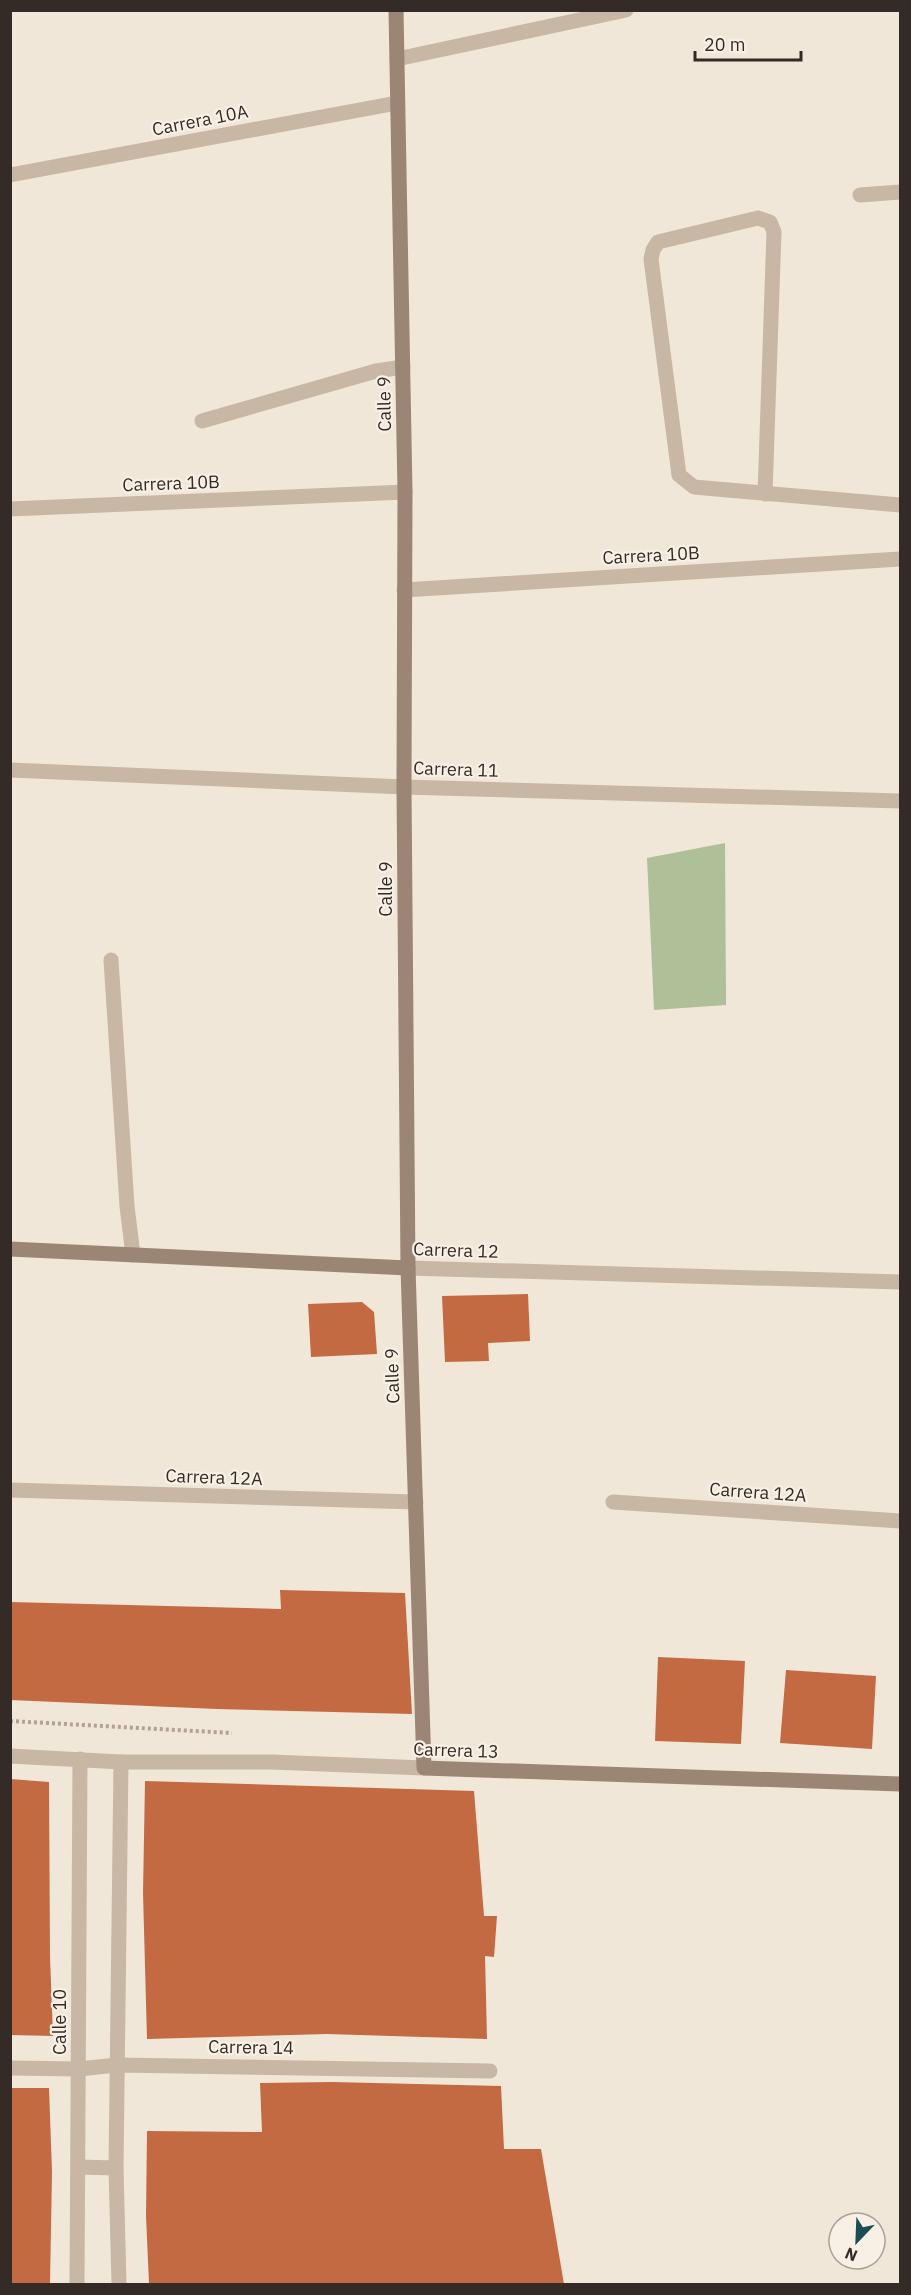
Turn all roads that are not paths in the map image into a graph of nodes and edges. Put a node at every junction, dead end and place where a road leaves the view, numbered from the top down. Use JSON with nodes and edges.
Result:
{"nodes":[{"id":1,"x":396,"y":10,"type":"edge"},
{"id":2,"x":626,"y":10,"type":"edge"},
{"id":3,"x":397,"y":59,"type":"junction"},
{"id":4,"x":397,"y":103,"type":"junction"},
{"id":5,"x":10,"y":176,"type":"edge"},
{"id":6,"x":900,"y":192,"type":"edge"},
{"id":7,"x":860,"y":195,"type":"dead end"},
{"id":8,"x":403,"y":367,"type":"junction"},
{"id":9,"x":202,"y":421,"type":"dead end"},
{"id":10,"x":405,"y":492,"type":"junction"},
{"id":11,"x":765,"y":494,"type":"junction"},
{"id":12,"x":900,"y":505,"type":"edge"},
{"id":13,"x":10,"y":509,"type":"edge"},
{"id":14,"x":900,"y":559,"type":"edge"},
{"id":15,"x":404,"y":590,"type":"junction"},
{"id":16,"x":10,"y":770,"type":"edge"},
{"id":17,"x":404,"y":787,"type":"junction"},
{"id":18,"x":900,"y":801,"type":"edge"},
{"id":19,"x":111,"y":960,"type":"dead end"},
{"id":20,"x":10,"y":1249,"type":"edge"},
{"id":21,"x":133,"y":1255,"type":"junction"},
{"id":22,"x":408,"y":1268,"type":"junction"},
{"id":23,"x":900,"y":1282,"type":"edge"},
{"id":24,"x":10,"y":1490,"type":"edge"},
{"id":25,"x":416,"y":1502,"type":"junction"},
{"id":26,"x":613,"y":1502,"type":"dead end"},
{"id":27,"x":900,"y":1521,"type":"edge"},
{"id":28,"x":10,"y":1756,"type":"edge"},
{"id":29,"x":80,"y":1759,"type":"junction"},
{"id":30,"x":121,"y":1762,"type":"junction"},
{"id":31,"x":424,"y":1768,"type":"junction"},
{"id":32,"x":900,"y":1784,"type":"edge"},
{"id":33,"x":117,"y":2065,"type":"junction"},
{"id":34,"x":10,"y":2068,"type":"edge"},
{"id":35,"x":78,"y":2069,"type":"junction"},
{"id":36,"x":490,"y":2071,"type":"dead end"},
{"id":37,"x":78,"y":2167,"type":"junction"},
{"id":38,"x":116,"y":2168,"type":"junction"},
{"id":39,"x":77,"y":2284,"type":"edge"},
{"id":40,"x":119,"y":2284,"type":"edge"}],
"edges":[{"from":1,"to":3,"type":"main road","name":"Calle 9"},
{"from":2,"to":3,"type":"street"},
{"from":3,"to":4,"type":"main road","name":"Calle 9"},
{"from":4,"to":5,"type":"street","name":"Carrera 10A"},
{"from":4,"to":8,"type":"main road","name":"Calle 9"},
{"from":6,"to":7,"type":"street"},
{"from":8,"to":9,"type":"street"},
{"from":8,"to":10,"type":"main road","name":"Calle 9"},
{"from":10,"to":13,"type":"street","name":"Carrera 10B"},
{"from":10,"to":15,"type":"main road","name":"Calle 9"},
{"from":11,"to":11,"type":"street"},
{"from":11,"to":12,"type":"street"},
{"from":14,"to":15,"type":"street","name":"Carrera 10B"},
{"from":15,"to":17,"type":"main road","name":"Calle 9"},
{"from":16,"to":17,"type":"street","name":"Carrera 11"},
{"from":17,"to":18,"type":"street","name":"Carrera 11"},
{"from":17,"to":22,"type":"main road","name":"Calle 9"},
{"from":19,"to":21,"type":"street"},
{"from":20,"to":21,"type":"main road","name":"Carrera 12"},
{"from":21,"to":22,"type":"main road","name":"Carrera 12"},
{"from":22,"to":23,"type":"street","name":"Carrera 12"},
{"from":22,"to":25,"type":"main road","name":"Calle 9"},
{"from":24,"to":25,"type":"street","name":"Carrera 12A"},
{"from":25,"to":31,"type":"main road","name":"Calle 9"},
{"from":26,"to":27,"type":"street","name":"Carrera 12A"},
{"from":28,"to":29,"type":"street","name":"Carrera 13"},
{"from":29,"to":30,"type":"street","name":"Carrera 13"},
{"from":29,"to":35,"type":"street","name":"Calle 10"},
{"from":30,"to":31,"type":"street","name":"Carrera 13"},
{"from":30,"to":33,"type":"street"},
{"from":31,"to":32,"type":"main road","name":"Carrera 13"},
{"from":33,"to":35,"type":"street","name":"Carrera 14"},
{"from":33,"to":36,"type":"street","name":"Carrera 14"},
{"from":33,"to":38,"type":"street"},
{"from":34,"to":35,"type":"street","name":"Carrera 14"},
{"from":35,"to":37,"type":"street","name":"Calle 10"},
{"from":37,"to":38,"type":"street"},
{"from":37,"to":39,"type":"street","name":"Calle 10"},
{"from":38,"to":40,"type":"street"}]}
